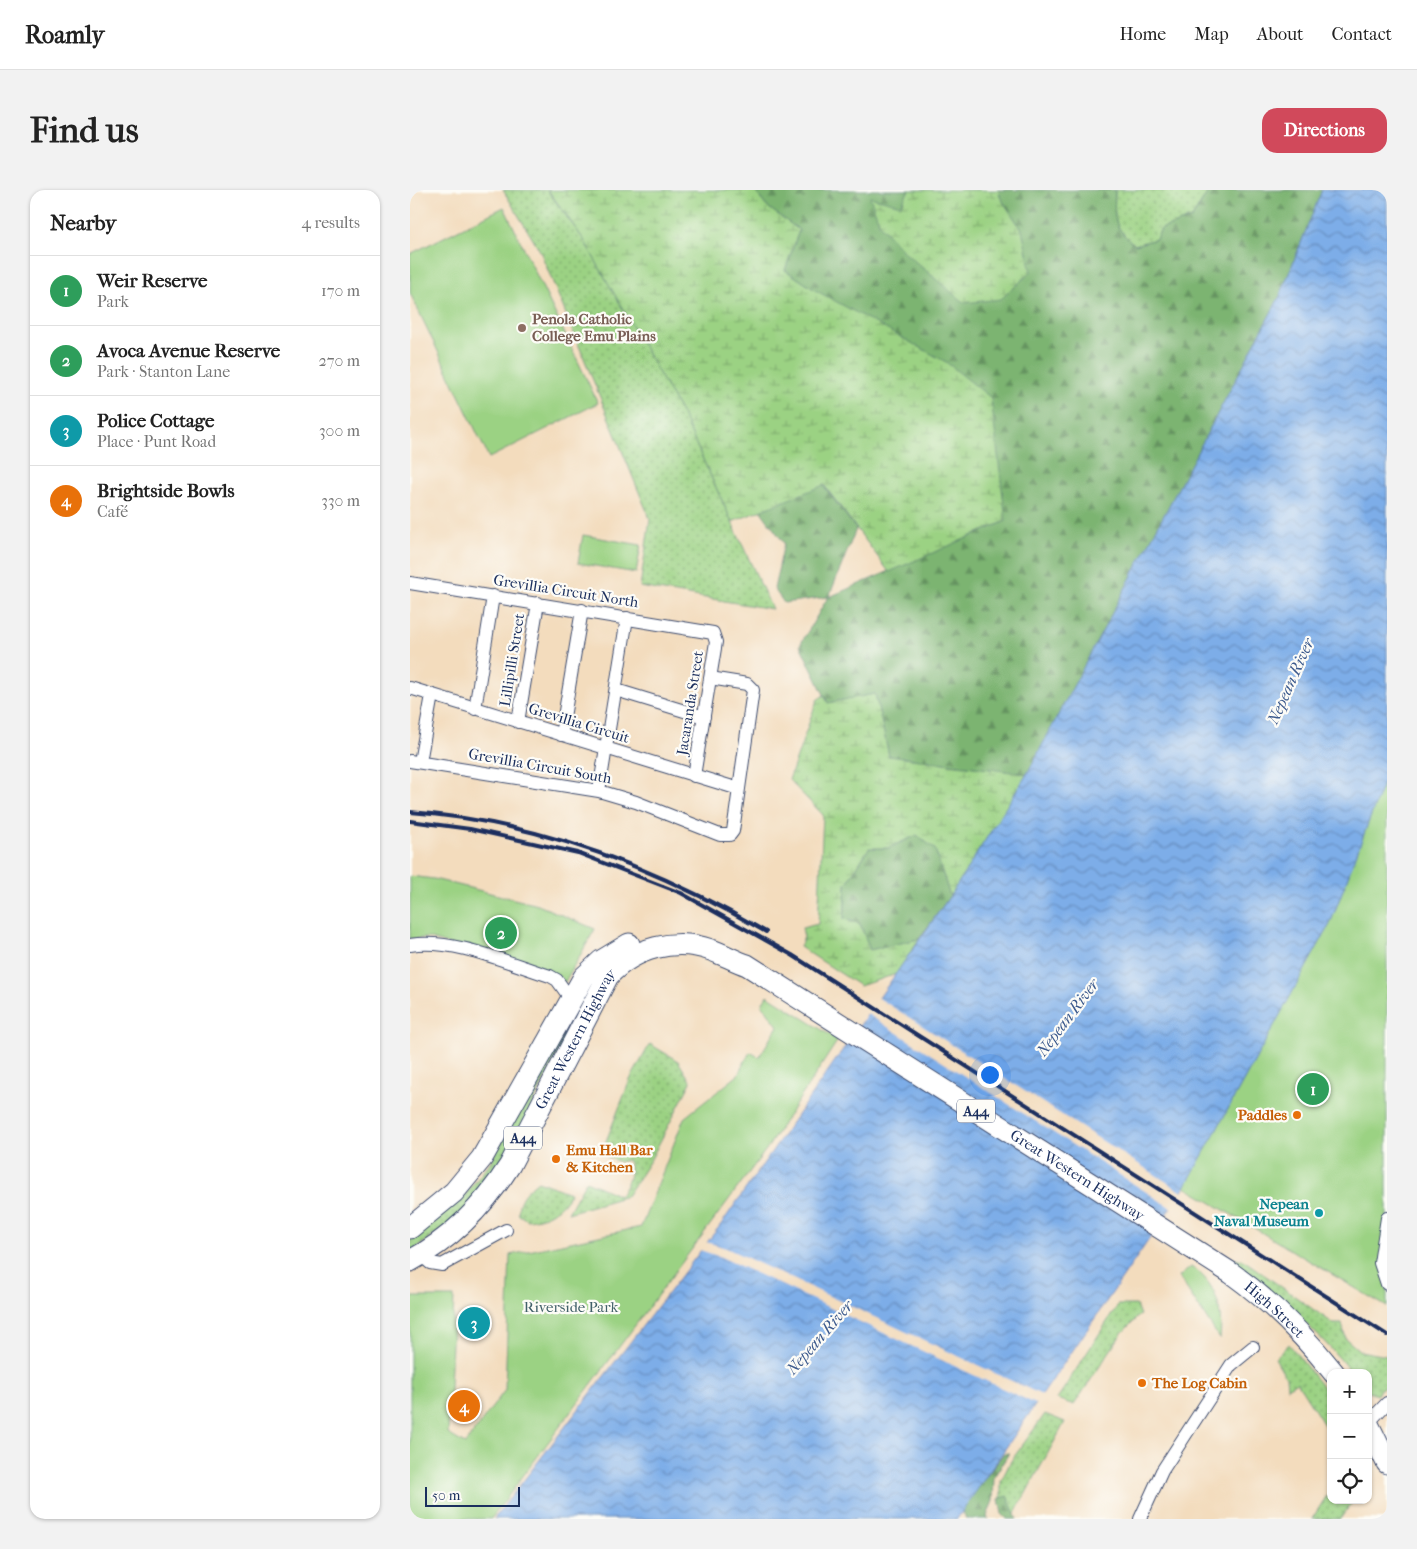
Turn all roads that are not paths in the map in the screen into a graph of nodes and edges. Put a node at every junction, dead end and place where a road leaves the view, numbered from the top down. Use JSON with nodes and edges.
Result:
{"nodes":[{"id":1,"x":410,"y":583,"type":"edge"},
{"id":2,"x":493,"y":596,"type":"junction"},
{"id":3,"x":538,"y":603,"type":"junction"},
{"id":4,"x":582,"y":610,"type":"junction"},
{"id":5,"x":627,"y":618,"type":"junction"},
{"id":6,"x":716,"y":635,"type":"joint"},
{"id":7,"x":710,"y":678,"type":"junction"},
{"id":8,"x":410,"y":688,"type":"edge"},
{"id":9,"x":616,"y":690,"type":"junction"},
{"id":10,"x":432,"y":695,"type":"junction"},
{"id":11,"x":475,"y":709,"type":"junction"},
{"id":12,"x":704,"y":717,"type":"junction"},
{"id":13,"x":518,"y":722,"type":"junction"},
{"id":14,"x":561,"y":735,"type":"junction"},
{"id":15,"x":606,"y":749,"type":"junction"},
{"id":16,"x":415,"y":762,"type":"edge"},
{"id":17,"x":694,"y":776,"type":"junction"},
{"id":18,"x":739,"y":789,"type":"junction"},
{"id":19,"x":599,"y":791,"type":"junction"},
{"id":20,"x":410,"y":945,"type":"edge"},
{"id":21,"x":747,"y":965,"type":"junction"},
{"id":22,"x":570,"y":998,"type":"junction"},
{"id":23,"x":1387,"y":1218,"type":"edge"},
{"id":24,"x":410,"y":1228,"type":"edge"},
{"id":25,"x":506,"y":1230,"type":"dead end"},
{"id":26,"x":1205,"y":1256,"type":"joint"},
{"id":27,"x":416,"y":1258,"type":"edge"},
{"id":28,"x":1387,"y":1284,"type":"edge"},
{"id":29,"x":1254,"y":1347,"type":"dead end"},
{"id":30,"x":1331,"y":1369,"type":"edge"},
{"id":31,"x":1387,"y":1403,"type":"edge"},
{"id":32,"x":1372,"y":1419,"type":"edge"},
{"id":33,"x":1372,"y":1431,"type":"edge"},
{"id":34,"x":1387,"y":1463,"type":"edge"},
{"id":35,"x":1140,"y":1519,"type":"edge"}],
"edges":[{"from":1,"to":2,"type":"street","name":"Grevillia Circuit North"},
{"from":2,"to":3,"type":"street","name":"Grevillia Circuit North"},
{"from":2,"to":11,"type":"street"},
{"from":3,"to":4,"type":"street","name":"Grevillia Circuit North"},
{"from":3,"to":13,"type":"street","name":"Lillipilli Street"},
{"from":4,"to":5,"type":"street","name":"Grevillia Circuit North"},
{"from":4,"to":14,"type":"street"},
{"from":5,"to":6,"type":"street","name":"Grevillia Circuit North"},
{"from":5,"to":9,"type":"street"},
{"from":6,"to":7,"type":"street","name":"Jacaranda Street"},
{"from":7,"to":12,"type":"street","name":"Jacaranda Street"},
{"from":7,"to":18,"type":"street"},
{"from":8,"to":10,"type":"street","name":"Grevillia Circuit"},
{"from":9,"to":12,"type":"street"},
{"from":9,"to":15,"type":"street"},
{"from":10,"to":11,"type":"street","name":"Grevillia Circuit"},
{"from":10,"to":16,"type":"street"},
{"from":11,"to":13,"type":"street","name":"Grevillia Circuit"},
{"from":12,"to":17,"type":"street","name":"Jacaranda Street"},
{"from":13,"to":14,"type":"street","name":"Grevillia Circuit"},
{"from":14,"to":15,"type":"street","name":"Grevillia Circuit"},
{"from":15,"to":17,"type":"street","name":"Grevillia Circuit"},
{"from":15,"to":19,"type":"street"},
{"from":16,"to":19,"type":"street","name":"Grevillia Circuit South"},
{"from":17,"to":18,"type":"street","name":"Grevillia Circuit"},
{"from":18,"to":19,"type":"street","name":"Grevillia Circuit South"},
{"from":20,"to":22,"type":"street"},
{"from":21,"to":22,"type":"highway","name":"Great Western Highway","number":"A44"},
{"from":21,"to":26,"type":"highway","name":"Great Western Highway","number":"A44"},
{"from":21,"to":27,"type":"highway","name":"Great Western Highway","number":"A44"},
{"from":22,"to":24,"type":"highway","name":"Great Western Highway","number":"A44"},
{"from":23,"to":28,"type":"street"},
{"from":25,"to":27,"type":"street"},
{"from":26,"to":30,"type":"highway","name":"High Street","number":"A44"},
{"from":29,"to":35,"type":"street"},
{"from":31,"to":32,"type":"street"},
{"from":33,"to":34,"type":"highway"}]}
